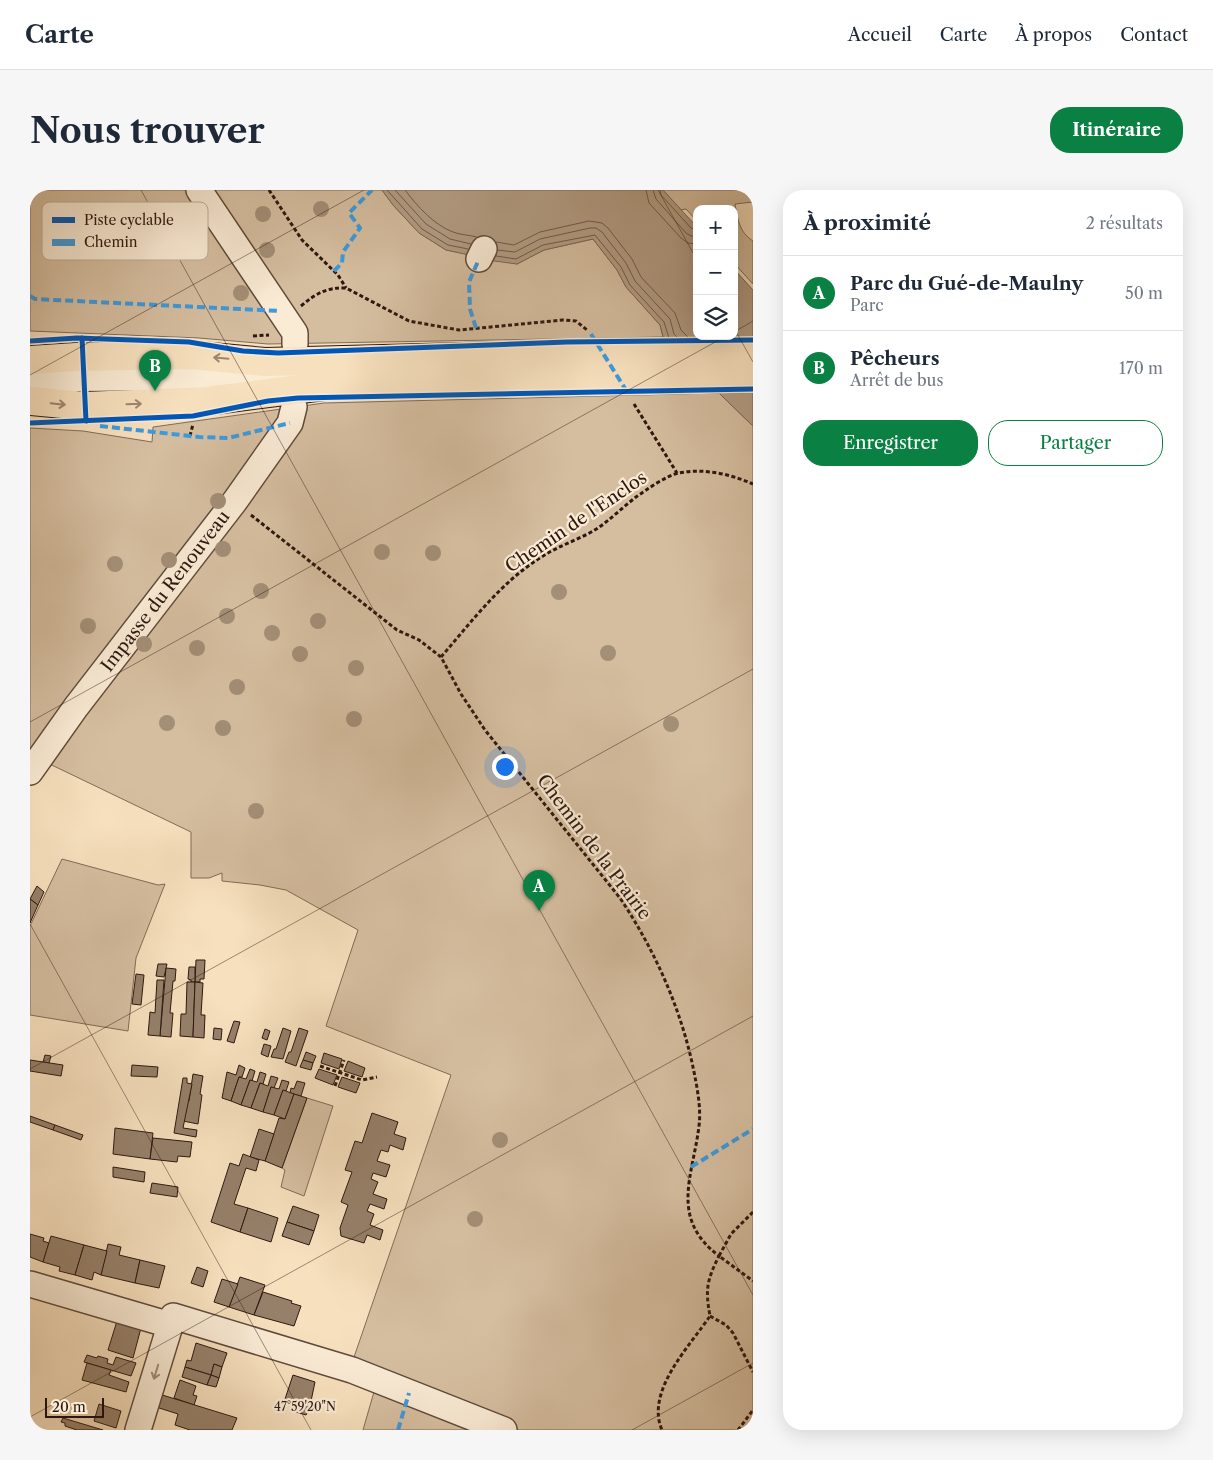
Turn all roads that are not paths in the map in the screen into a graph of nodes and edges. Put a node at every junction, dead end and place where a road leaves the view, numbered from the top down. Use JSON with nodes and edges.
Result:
{"nodes":[{"id":1,"x":199,"y":190,"type":"edge"},
{"id":2,"x":207,"y":202,"type":"edge"},
{"id":3,"x":208,"y":204,"type":"edge"},
{"id":4,"x":292,"y":332,"type":"road end"},
{"id":5,"x":753,"y":352,"type":"edge"},
{"id":6,"x":585,"y":359,"type":"junction"},
{"id":7,"x":30,"y":360,"type":"edge"},
{"id":8,"x":753,"y":364,"type":"edge"},
{"id":9,"x":753,"y":378,"type":"edge"},
{"id":10,"x":30,"y":379,"type":"edge"},
{"id":11,"x":30,"y":401,"type":"edge"},
{"id":12,"x":294,"y":407,"type":"dead end"},
{"id":13,"x":30,"y":772,"type":"edge"},
{"id":14,"x":30,"y":1284,"type":"edge"},
{"id":15,"x":171,"y":1321,"type":"junction"},
{"id":16,"x":138,"y":1430,"type":"edge"},
{"id":17,"x":504,"y":1430,"type":"edge"}],
"edges":[{"from":1,"to":2,"type":"street"},
{"from":3,"to":4,"type":"street"},
{"from":5,"to":6,"type":"main road"},
{"from":6,"to":7,"type":"main road","one_way":true},
{"from":6,"to":8,"type":"street"},
{"from":6,"to":9,"type":"main road"},
{"from":6,"to":10,"type":"street"},
{"from":11,"to":6,"type":"main road","one_way":true},
{"from":12,"to":13,"type":"street","name":"Impasse du Renouveau"},
{"from":14,"to":15,"type":"street"},
{"from":15,"to":16,"type":"street","one_way":true},
{"from":15,"to":17,"type":"street"}]}
